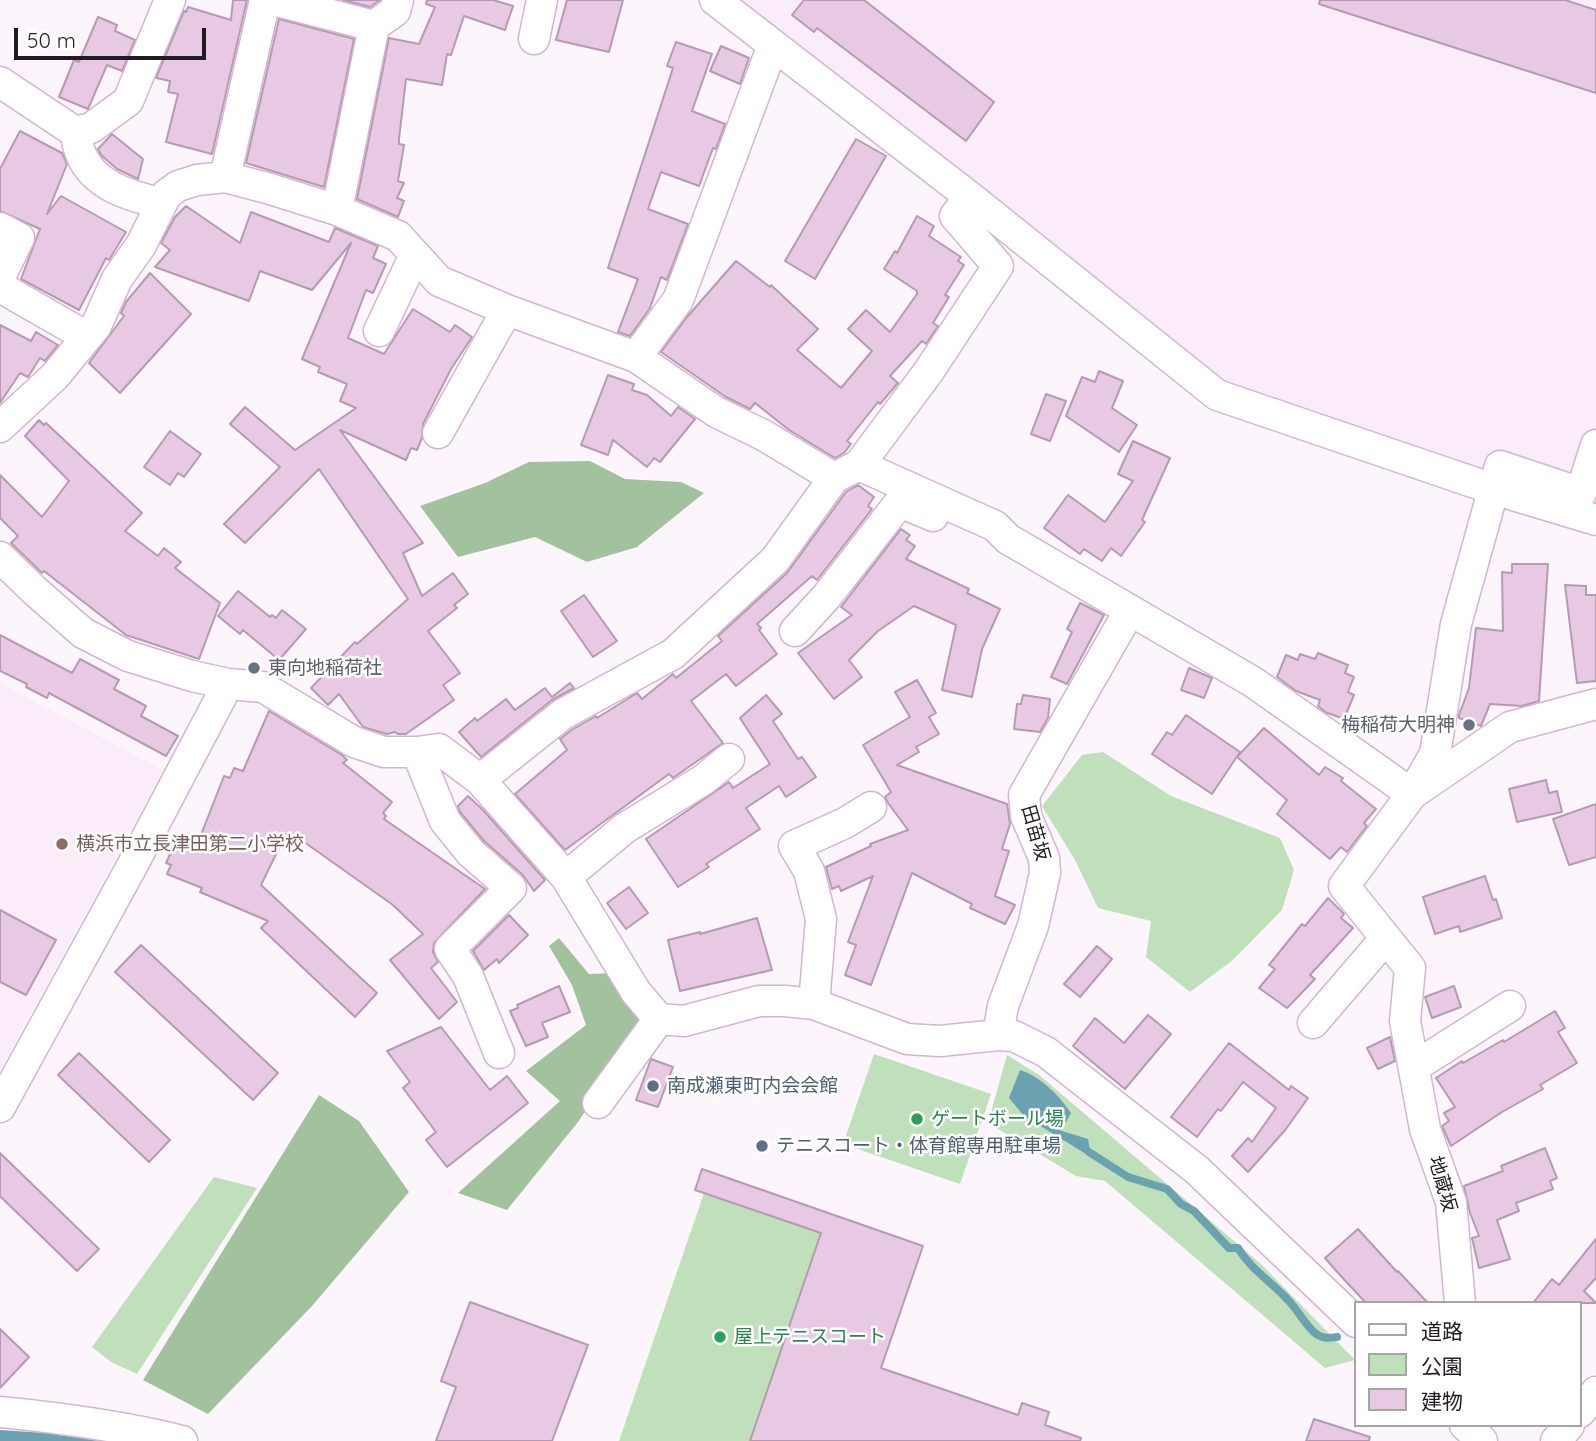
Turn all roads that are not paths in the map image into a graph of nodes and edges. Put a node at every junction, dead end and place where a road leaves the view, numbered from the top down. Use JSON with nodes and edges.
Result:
{"nodes":[{"id":1,"x":170,"y":0,"type":"edge"},
{"id":2,"x":265,"y":0,"type":"edge"},
{"id":3,"x":273,"y":0,"type":"edge"},
{"id":4,"x":398,"y":0,"type":"edge"},
{"id":5,"x":542,"y":0,"type":"edge"},
{"id":6,"x":715,"y":0,"type":"edge"},
{"id":7,"x":374,"y":26,"type":"junction"},
{"id":8,"x":534,"y":38,"type":"dead end"},
{"id":9,"x":773,"y":45,"type":"junction"},
{"id":10,"x":0,"y":82,"type":"edge"},
{"id":11,"x":75,"y":132,"type":"junction"},
{"id":12,"x":225,"y":177,"type":"junction"},
{"id":13,"x":970,"y":197,"type":"junction"},
{"id":14,"x":160,"y":203,"type":"junction"},
{"id":15,"x":337,"y":210,"type":"junction"},
{"id":16,"x":0,"y":228,"type":"edge"},
{"id":17,"x":415,"y":255,"type":"junction"},
{"id":18,"x":0,"y":277,"type":"edge"},
{"id":19,"x":0,"y":287,"type":"edge"},
{"id":20,"x":507,"y":310,"type":"junction"},
{"id":21,"x":379,"y":331,"type":"dead end"},
{"id":22,"x":87,"y":337,"type":"junction"},
{"id":23,"x":636,"y":357,"type":"junction"},
{"id":24,"x":0,"y":427,"type":"edge"},
{"id":25,"x":438,"y":433,"type":"dead end"},
{"id":26,"x":1596,"y":445,"type":"edge"},
{"id":27,"x":846,"y":472,"type":"junction"},
{"id":28,"x":1501,"y":479,"type":"junction"},
{"id":29,"x":1596,"y":520,"type":"edge"},
{"id":30,"x":1008,"y":539,"type":"junction"},
{"id":31,"x":0,"y":557,"type":"edge"},
{"id":32,"x":1130,"y":610,"type":"junction"},
{"id":33,"x":795,"y":631,"type":"dead end"},
{"id":34,"x":228,"y":684,"type":"junction"},
{"id":35,"x":1596,"y":704,"type":"edge"},
{"id":36,"x":417,"y":752,"type":"junction"},
{"id":37,"x":729,"y":760,"type":"dead end"},
{"id":38,"x":480,"y":780,"type":"junction"},
{"id":39,"x":1412,"y":794,"type":"junction"},
{"id":40,"x":871,"y":807,"type":"dead end"},
{"id":41,"x":566,"y":877,"type":"junction"},
{"id":42,"x":1385,"y":939,"type":"junction"},
{"id":43,"x":814,"y":1004,"type":"junction"},
{"id":44,"x":1510,"y":1006,"type":"dead end"},
{"id":45,"x":659,"y":1019,"type":"junction"},
{"id":46,"x":1313,"y":1023,"type":"dead end"},
{"id":47,"x":998,"y":1035,"type":"junction"},
{"id":48,"x":499,"y":1053,"type":"dead end"},
{"id":49,"x":1414,"y":1067,"type":"junction"},
{"id":50,"x":598,"y":1103,"type":"dead end"},
{"id":51,"x":0,"y":1107,"type":"edge"},
{"id":52,"x":1460,"y":1301,"type":"edge"},
{"id":53,"x":1354,"y":1320,"type":"edge"},
{"id":54,"x":1596,"y":1392,"type":"edge"},
{"id":55,"x":1582,"y":1410,"type":"edge"},
{"id":56,"x":0,"y":1412,"type":"edge"},
{"id":57,"x":1467,"y":1427,"type":"edge"},
{"id":58,"x":1567,"y":1427,"type":"edge"},
{"id":59,"x":182,"y":1441,"type":"edge"},
{"id":60,"x":1482,"y":1441,"type":"edge"},
{"id":61,"x":1556,"y":1441,"type":"edge"}],
"edges":[{"from":1,"to":11,"type":"street"},
{"from":2,"to":12,"type":"street"},
{"from":3,"to":7,"type":"street"},
{"from":4,"to":7,"type":"street"},
{"from":5,"to":8,"type":"street"},
{"from":6,"to":9,"type":"street"},
{"from":7,"to":15,"type":"street"},
{"from":9,"to":13,"type":"street"},
{"from":9,"to":23,"type":"street"},
{"from":10,"to":11,"type":"street"},
{"from":11,"to":14,"type":"street"},
{"from":12,"to":14,"type":"street"},
{"from":12,"to":15,"type":"street"},
{"from":13,"to":27,"type":"street"},
{"from":13,"to":28,"type":"street"},
{"from":14,"to":22,"type":"street"},
{"from":15,"to":17,"type":"street"},
{"from":16,"to":18,"type":"street"},
{"from":17,"to":20,"type":"street"},
{"from":17,"to":21,"type":"street"},
{"from":19,"to":22,"type":"street"},
{"from":20,"to":23,"type":"street"},
{"from":20,"to":25,"type":"street"},
{"from":22,"to":24,"type":"street"},
{"from":23,"to":27,"type":"street"},
{"from":26,"to":28,"type":"street"},
{"from":27,"to":30,"type":"street"},
{"from":27,"to":38,"type":"street"},
{"from":28,"to":29,"type":"street"},
{"from":28,"to":39,"type":"street"},
{"from":30,"to":32,"type":"street"},
{"from":30,"to":33,"type":"street"},
{"from":31,"to":34,"type":"street"},
{"from":32,"to":39,"type":"street"},
{"from":32,"to":47,"type":"street","name":"田苗坂"},
{"from":34,"to":36,"type":"street"},
{"from":34,"to":51,"type":"street"},
{"from":35,"to":39,"type":"street"},
{"from":36,"to":38,"type":"street"},
{"from":36,"to":48,"type":"street"},
{"from":37,"to":41,"type":"street"},
{"from":38,"to":41,"type":"street"},
{"from":39,"to":42,"type":"street","name":"地蔵坂"},
{"from":40,"to":43,"type":"street"},
{"from":41,"to":45,"type":"street"},
{"from":42,"to":46,"type":"street"},
{"from":42,"to":49,"type":"street","name":"地蔵坂"},
{"from":43,"to":45,"type":"street"},
{"from":43,"to":47,"type":"street"},
{"from":44,"to":49,"type":"street"},
{"from":45,"to":50,"type":"street"},
{"from":47,"to":53,"type":"street"},
{"from":49,"to":52,"type":"street","name":"地蔵坂"},
{"from":54,"to":55,"type":"street"},
{"from":56,"to":59,"type":"street"},
{"from":57,"to":60,"type":"street"},
{"from":58,"to":61,"type":"street"}]}
